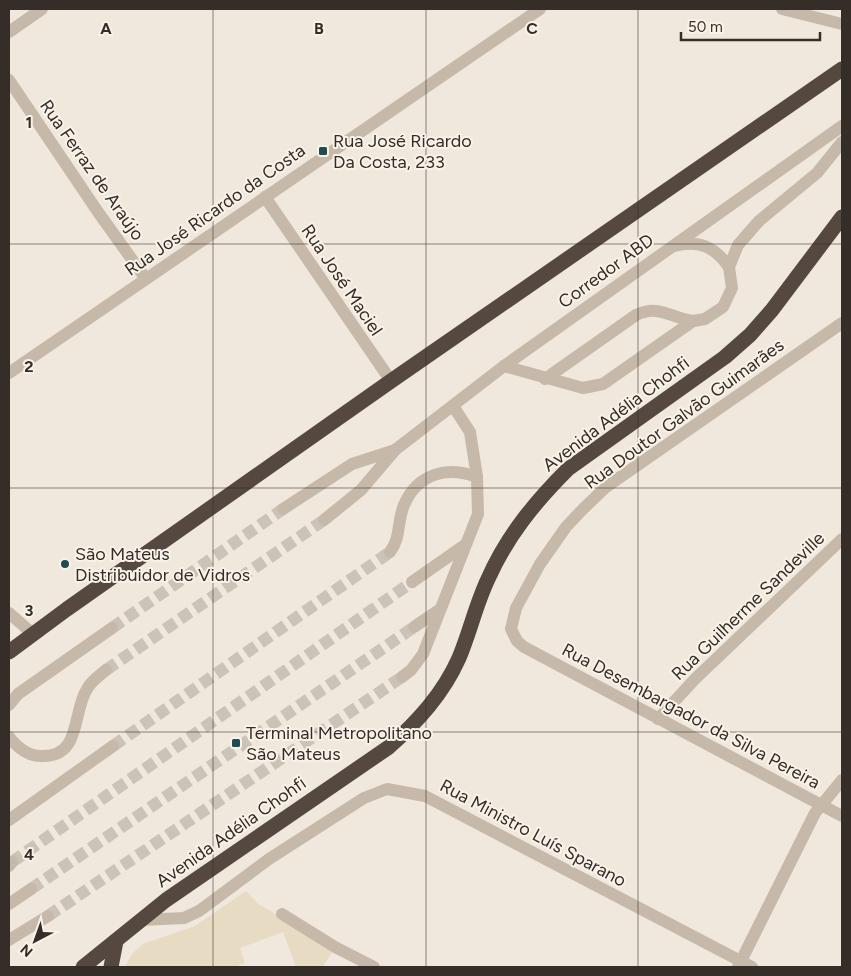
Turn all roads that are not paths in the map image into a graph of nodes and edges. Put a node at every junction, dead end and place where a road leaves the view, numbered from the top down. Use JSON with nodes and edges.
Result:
{"nodes":[{"id":1,"x":42,"y":9,"type":"edge"},
{"id":2,"x":540,"y":9,"type":"edge"},
{"id":3,"x":782,"y":9,"type":"edge"},
{"id":4,"x":842,"y":24,"type":"edge"},
{"id":5,"x":9,"y":32,"type":"edge"},
{"id":6,"x":842,"y":69,"type":"edge"},
{"id":7,"x":9,"y":80,"type":"edge"},
{"id":8,"x":842,"y":126,"type":"edge"},
{"id":9,"x":842,"y":142,"type":"edge"},
{"id":10,"x":265,"y":197,"type":"junction"},
{"id":11,"x":842,"y":217,"type":"edge"},
{"id":12,"x":670,"y":247,"type":"junction"},
{"id":13,"x":729,"y":267,"type":"junction"},
{"id":14,"x":146,"y":279,"type":"junction"},
{"id":15,"x":693,"y":321,"type":"junction"},
{"id":16,"x":842,"y":323,"type":"edge"},
{"id":17,"x":504,"y":366,"type":"junction"},
{"id":18,"x":9,"y":373,"type":"edge"},
{"id":19,"x":545,"y":379,"type":"junction"},
{"id":20,"x":391,"y":382,"type":"junction"},
{"id":21,"x":453,"y":406,"type":"junction"},
{"id":22,"x":395,"y":450,"type":"junction"},
{"id":23,"x":477,"y":477,"type":"junction"},
{"id":24,"x":283,"y":509,"type":"tunnel mouth"},
{"id":25,"x":324,"y":520,"type":"tunnel mouth"},
{"id":26,"x":842,"y":539,"type":"edge"},
{"id":27,"x":465,"y":545,"type":"junction"},
{"id":28,"x":390,"y":552,"type":"tunnel mouth"},
{"id":29,"x":412,"y":582,"type":"tunnel mouth"},
{"id":30,"x":439,"y":610,"type":"junction"},
{"id":31,"x":9,"y":613,"type":"edge"},
{"id":32,"x":414,"y":627,"type":"tunnel mouth"},
{"id":33,"x":112,"y":628,"type":"tunnel mouth"},
{"id":34,"x":33,"y":634,"type":"junction"},
{"id":35,"x":524,"y":648,"type":"joint"},
{"id":36,"x":9,"y":652,"type":"edge"},
{"id":37,"x":106,"y":670,"type":"tunnel mouth"},
{"id":38,"x":402,"y":677,"type":"tunnel mouth"},
{"id":39,"x":9,"y":705,"type":"edge"},
{"id":40,"x":658,"y":719,"type":"junction"},
{"id":41,"x":9,"y":736,"type":"edge"},
{"id":42,"x":113,"y":746,"type":"tunnel mouth"},
{"id":43,"x":842,"y":780,"type":"edge"},
{"id":44,"x":822,"y":805,"type":"junction"},
{"id":45,"x":842,"y":816,"type":"edge"},
{"id":46,"x":9,"y":820,"type":"edge"},
{"id":47,"x":31,"y":889,"type":"tunnel mouth"},
{"id":48,"x":9,"y":904,"type":"edge"},
{"id":49,"x":282,"y":914,"type":"dead end"},
{"id":50,"x":48,"y":916,"type":"tunnel mouth"},
{"id":51,"x":141,"y":920,"type":"junction"},
{"id":52,"x":9,"y":940,"type":"edge"},
{"id":53,"x":116,"y":941,"type":"junction"},
{"id":54,"x":743,"y":965,"type":"edge"},
{"id":55,"x":82,"y":967,"type":"edge"},
{"id":56,"x":111,"y":967,"type":"edge"},
{"id":57,"x":374,"y":967,"type":"edge"}],
"edges":[{"from":1,"to":5,"type":"street"},
{"from":2,"to":10,"type":"street","name":"Rua José Ricardo da Costa"},
{"from":3,"to":4,"type":"street"},
{"from":6,"to":20,"type":"highway"},
{"from":7,"to":14,"type":"street","name":"Rua Ferraz de Araújo"},
{"from":8,"to":12,"type":"street","name":"Corredor ABD"},
{"from":9,"to":13,"type":"street"},
{"from":10,"to":14,"type":"street","name":"Rua José Ricardo da Costa"},
{"from":10,"to":20,"type":"street","name":"Rua José Maciel"},
{"from":11,"to":51,"type":"highway","name":"Avenida Adélia Chohfi"},
{"from":12,"to":13,"type":"street"},
{"from":12,"to":17,"type":"street","name":"Corredor ABD"},
{"from":13,"to":15,"type":"street"},
{"from":14,"to":18,"type":"street","name":"Rua José Ricardo da Costa"},
{"from":15,"to":19,"type":"street"},
{"from":15,"to":19,"type":"street"},
{"from":16,"to":35,"type":"street","name":"Rua Doutor Galvão Guimarães"},
{"from":17,"to":19,"type":"street"},
{"from":17,"to":21,"type":"street","name":"Corredor ABD"},
{"from":20,"to":34,"type":"highway"},
{"from":21,"to":22,"type":"street","name":"Corredor ABD"},
{"from":21,"to":23,"type":"street"},
{"from":22,"to":24,"type":"street","name":"Corredor ABD"},
{"from":22,"to":25,"type":"street","name":"Corredor ABD"},
{"from":23,"to":27,"type":"street"},
{"from":23,"to":28,"type":"street"},
{"from":26,"to":40,"type":"street","name":"Rua Guilherme Sandeville"},
{"from":27,"to":29,"type":"street"},
{"from":27,"to":30,"type":"street"},
{"from":30,"to":32,"type":"street"},
{"from":30,"to":38,"type":"street"},
{"from":31,"to":34,"type":"street"},
{"from":33,"to":39,"type":"street"},
{"from":34,"to":36,"type":"highway"},
{"from":35,"to":40,"type":"street","name":"Rua Desembargador da Silva Pereira"},
{"from":37,"to":41,"type":"street"},
{"from":40,"to":44,"type":"street","name":"Rua Desembargador da Silva Pereira"},
{"from":42,"to":46,"type":"street"},
{"from":43,"to":44,"type":"street"},
{"from":44,"to":45,"type":"street","name":"Rua Desembargador da Silva Pereira"},
{"from":44,"to":54,"type":"street"},
{"from":47,"to":48,"type":"street"},
{"from":49,"to":57,"type":"street"},
{"from":50,"to":52,"type":"street"},
{"from":51,"to":53,"type":"highway","name":"Avenida Adélia Chohfi"},
{"from":51,"to":54,"type":"street","name":"Rua Ministro Luís Sparano"},
{"from":53,"to":55,"type":"highway","name":"Avenida Adélia Chohfi"},
{"from":53,"to":56,"type":"highway"}]}
